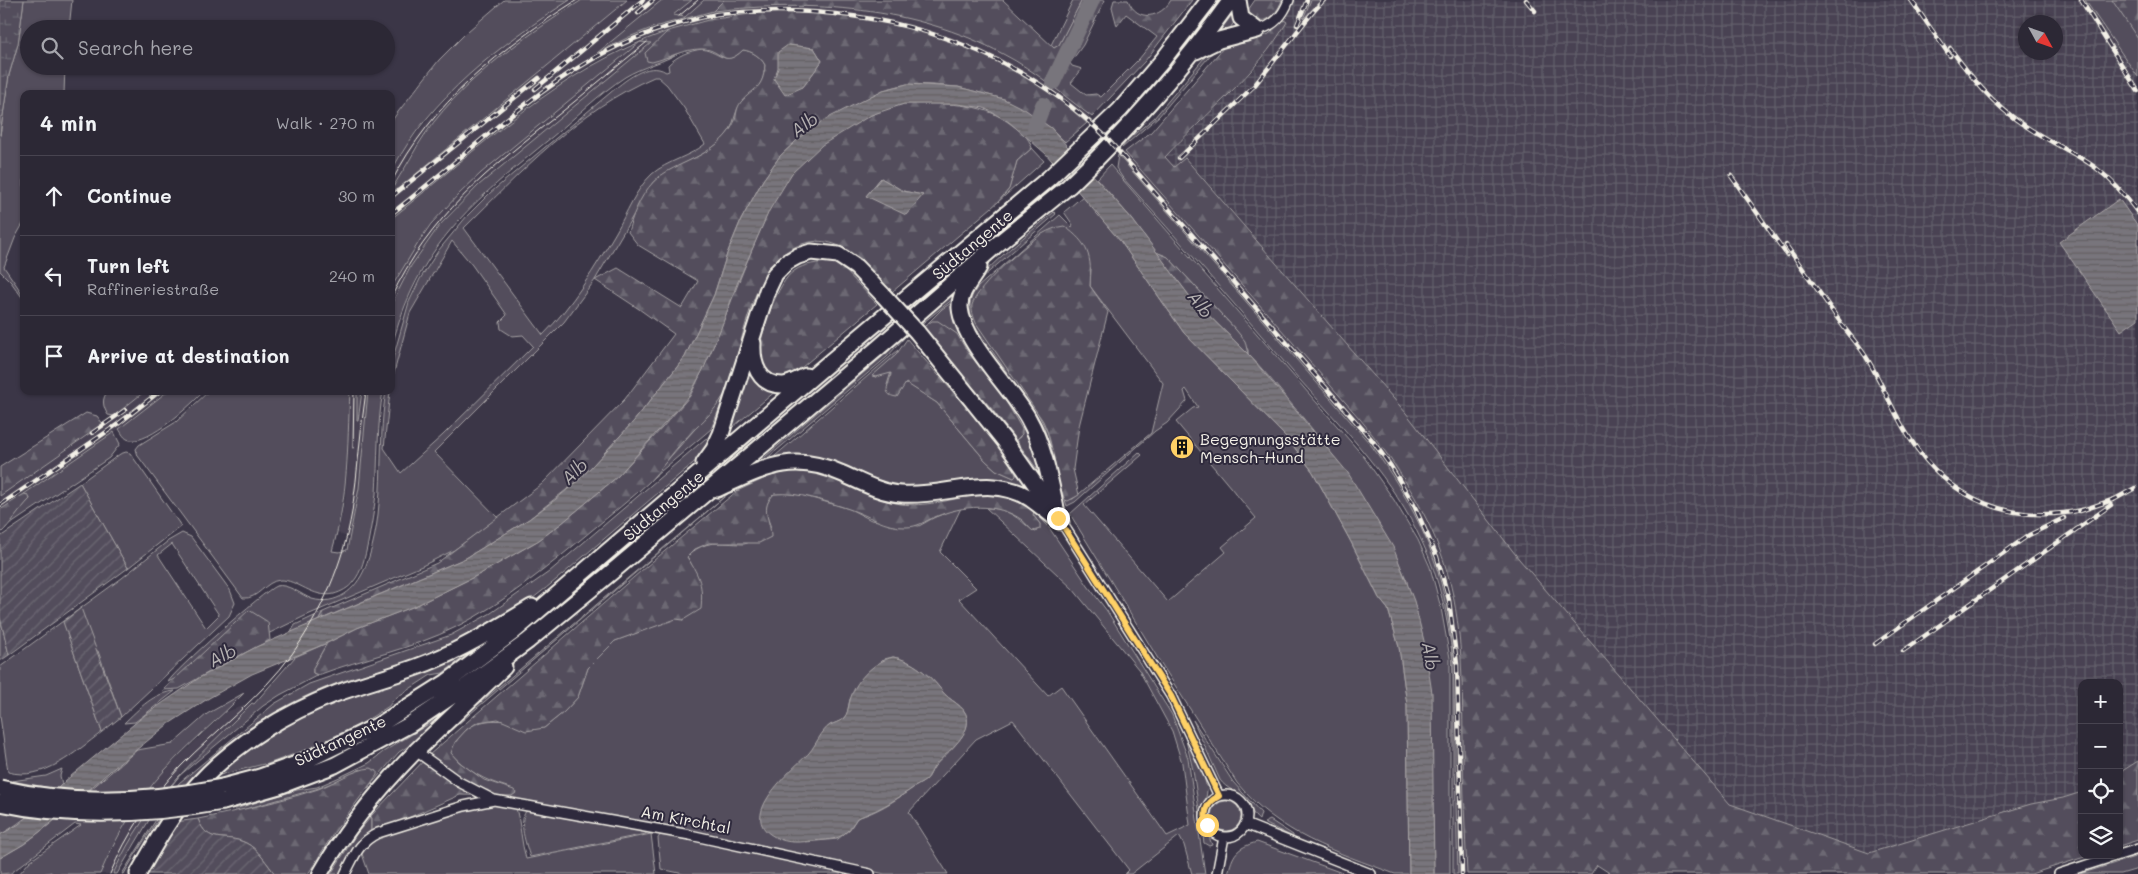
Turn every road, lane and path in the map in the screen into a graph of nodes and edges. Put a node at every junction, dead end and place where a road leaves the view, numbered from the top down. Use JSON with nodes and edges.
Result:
{"nodes":[{"id":1,"x":1232,"y":0,"type":"edge"},
{"id":2,"x":1238,"y":0,"type":"edge"},
{"id":3,"x":1289,"y":0,"type":"edge"},
{"id":4,"x":1206,"y":4,"type":"edge"},
{"id":5,"x":1258,"y":30,"type":"junction"},
{"id":6,"x":1192,"y":53,"type":"junction"},
{"id":7,"x":986,"y":254,"type":"junction"},
{"id":8,"x":757,"y":322,"type":"junction"},
{"id":9,"x":818,"y":372,"type":"junction"},
{"id":10,"x":690,"y":483,"type":"junction"},
{"id":11,"x":702,"y":496,"type":"junction"},
{"id":12,"x":1060,"y":520,"type":"junction"},
{"id":13,"x":570,"y":584,"type":"junction"},
{"id":14,"x":528,"y":641,"type":"junction"},
{"id":15,"x":416,"y":751,"type":"junction"},
{"id":16,"x":0,"y":788,"type":"edge"},
{"id":17,"x":222,"y":794,"type":"junction"},
{"id":18,"x":1219,"y":796,"type":"junction"},
{"id":19,"x":494,"y":800,"type":"junction"},
{"id":20,"x":0,"y":802,"type":"edge"},
{"id":21,"x":1245,"y":824,"type":"junction"},
{"id":22,"x":1224,"y":837,"type":"junction"},
{"id":23,"x":2138,"y":849,"type":"edge"},
{"id":24,"x":2123,"y":854,"type":"edge"},
{"id":25,"x":2107,"y":859,"type":"edge"},
{"id":26,"x":138,"y":874,"type":"edge"},
{"id":27,"x":320,"y":874,"type":"edge"},
{"id":28,"x":345,"y":874,"type":"edge"},
{"id":29,"x":870,"y":874,"type":"edge"},
{"id":30,"x":1217,"y":874,"type":"edge"},
{"id":31,"x":1371,"y":874,"type":"edge"},
{"id":32,"x":2060,"y":874,"type":"edge"}],
"edges":[{"from":1,"to":6,"type":"highway","name":"Südtangente"},
{"from":2,"to":5,"type":"highway"},
{"from":3,"to":5,"type":"street"},
{"from":4,"to":9,"type":"highway","name":"Südtangente"},
{"from":5,"to":6,"type":"highway"},
{"from":6,"to":7,"type":"highway","name":"Südtangente"},
{"from":7,"to":11,"type":"highway","name":"Südtangente"},
{"from":7,"to":12,"type":"highway"},
{"from":8,"to":9,"type":"highway"},
{"from":8,"to":10,"type":"highway"},
{"from":8,"to":12,"type":"highway","bridge":true},
{"from":9,"to":10,"type":"highway","name":"Südtangente"},
{"from":10,"to":13,"type":"highway","name":"Südtangente"},
{"from":11,"to":12,"type":"highway"},
{"from":11,"to":14,"type":"highway","name":"Südtangente"},
{"from":12,"to":18,"type":"street"},
{"from":13,"to":17,"type":"highway","name":"Südtangente"},
{"from":13,"to":26,"type":"highway"},
{"from":14,"to":15,"type":"highway"},
{"from":14,"to":17,"type":"highway","name":"Südtangente"},
{"from":15,"to":19,"type":"street","name":"Am Kirchtal"},
{"from":15,"to":27,"type":"main road"},
{"from":16,"to":17,"type":"highway","name":"Südtangente","bridge":true},
{"from":17,"to":20,"type":"highway","name":"Südtangente","bridge":true},
{"from":18,"to":21,"type":"street"},
{"from":18,"to":22,"type":"street"},
{"from":19,"to":28,"type":"street","name":"Am Kirchtal"},
{"from":19,"to":29,"type":"street","name":"Am Kirchtal"},
{"from":21,"to":22,"type":"street"},
{"from":21,"to":31,"type":"street"},
{"from":22,"to":30,"type":"street"},
{"from":23,"to":24,"type":"street"},
{"from":25,"to":32,"type":"street"}]}
